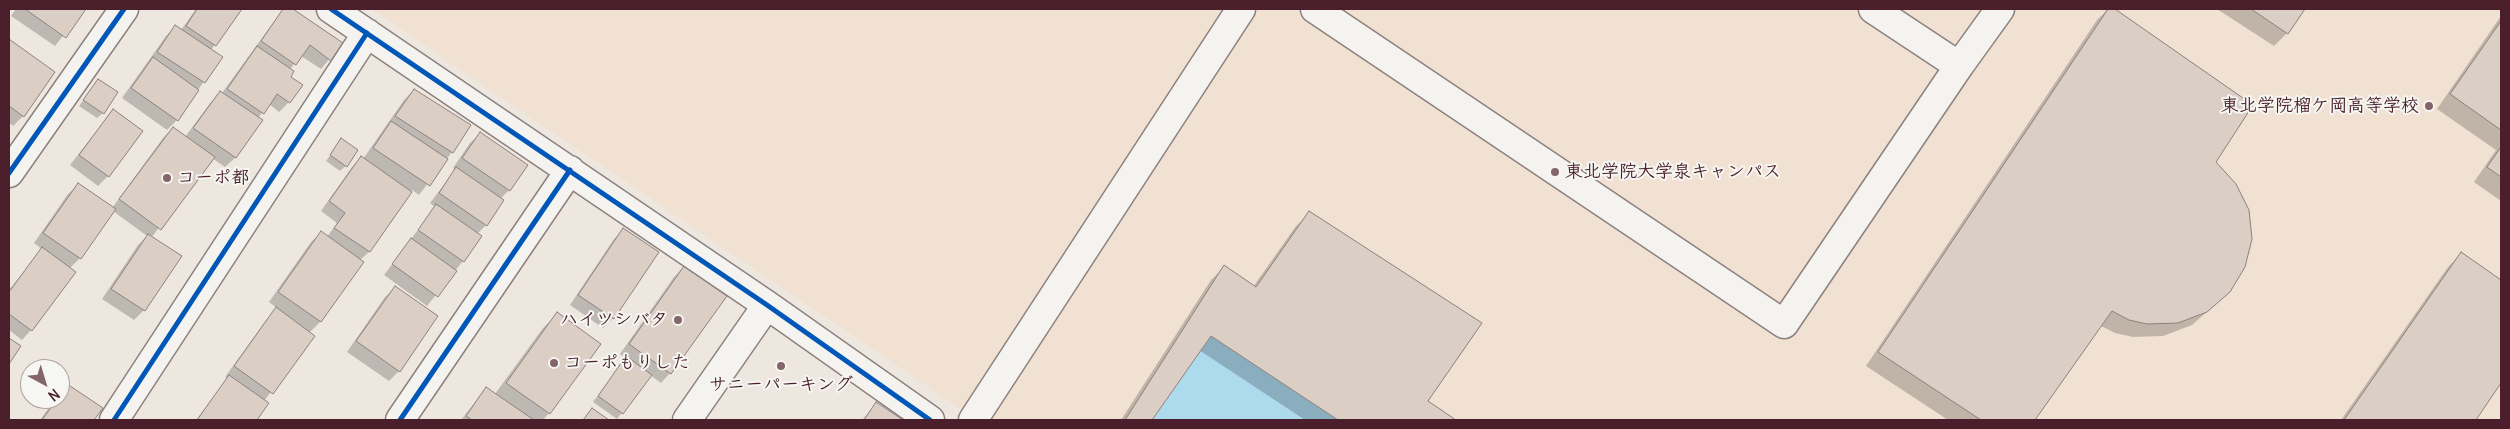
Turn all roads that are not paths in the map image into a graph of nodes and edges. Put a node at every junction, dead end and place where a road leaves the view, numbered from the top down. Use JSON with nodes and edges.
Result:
{"nodes":[{"id":1,"x":124,"y":9,"type":"edge"},
{"id":2,"x":331,"y":9,"type":"edge"},
{"id":3,"x":1241,"y":9,"type":"edge"},
{"id":4,"x":1315,"y":9,"type":"edge"},
{"id":5,"x":1873,"y":9,"type":"edge"},
{"id":6,"x":2000,"y":9,"type":"edge"},
{"id":7,"x":368,"y":33,"type":"junction"},
{"id":8,"x":1959,"y":66,"type":"junction"},
{"id":9,"x":570,"y":170,"type":"junction"},
{"id":10,"x":9,"y":173,"type":"edge"},
{"id":11,"x":767,"y":305,"type":"junction"},
{"id":12,"x":114,"y":420,"type":"edge"},
{"id":13,"x":400,"y":420,"type":"edge"},
{"id":14,"x":687,"y":420,"type":"edge"},
{"id":15,"x":930,"y":420,"type":"edge"},
{"id":16,"x":973,"y":420,"type":"edge"}],
"edges":[{"from":1,"to":10,"type":"street"},
{"from":2,"to":7,"type":"street"},
{"from":3,"to":16,"type":"street"},
{"from":4,"to":8,"type":"street"},
{"from":5,"to":8,"type":"street"},
{"from":6,"to":8,"type":"street"},
{"from":7,"to":9,"type":"street"},
{"from":7,"to":12,"type":"street"},
{"from":9,"to":11,"type":"street"},
{"from":9,"to":13,"type":"street"},
{"from":11,"to":14,"type":"street"},
{"from":11,"to":15,"type":"street"}]}
